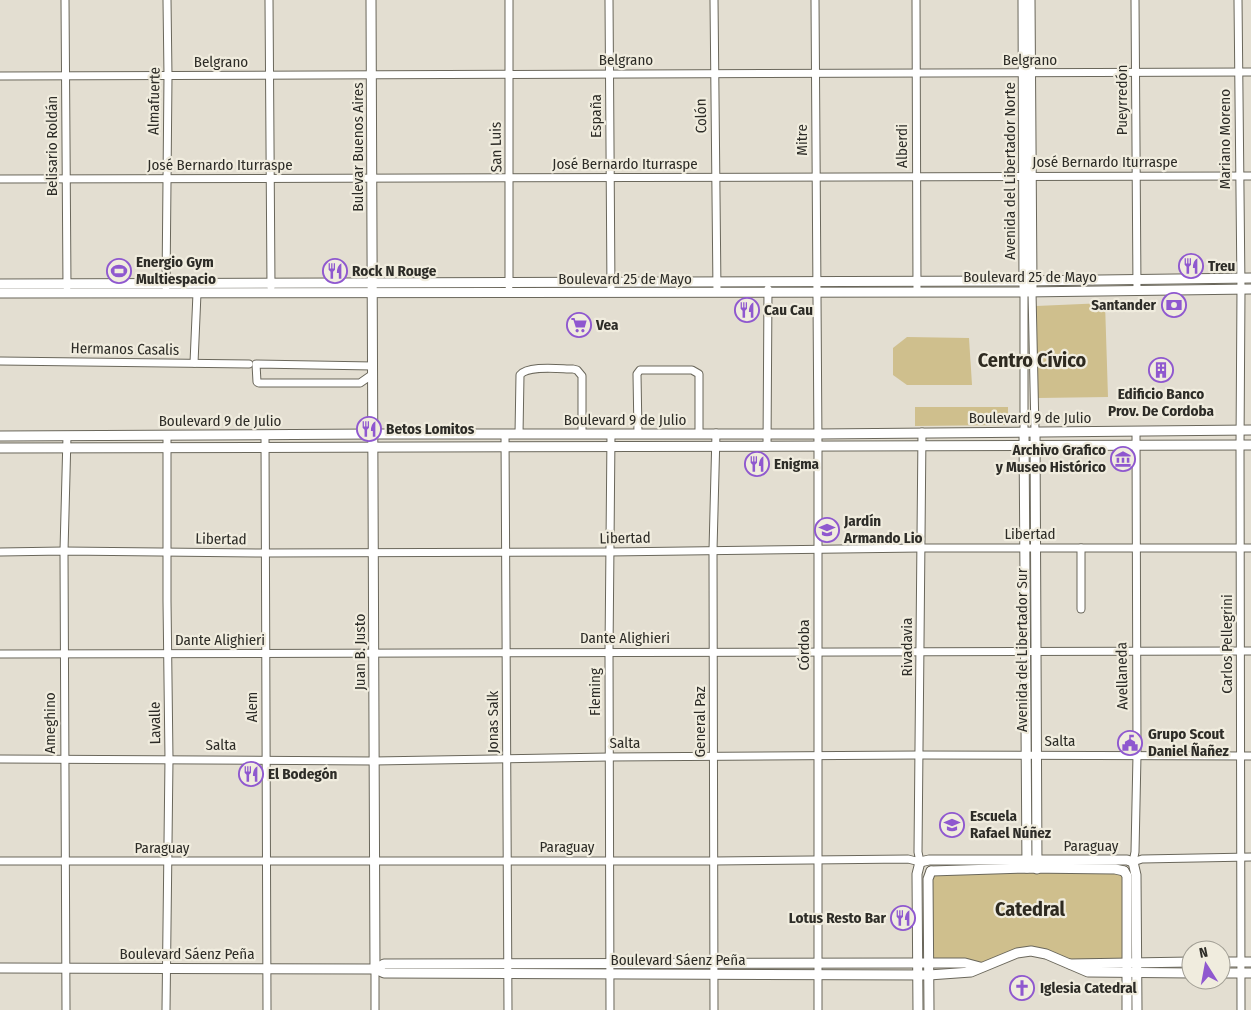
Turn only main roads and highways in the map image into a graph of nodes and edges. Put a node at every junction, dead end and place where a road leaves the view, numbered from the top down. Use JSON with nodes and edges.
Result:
{"nodes":[{"id":1,"x":371,"y":0,"type":"edge"},
{"id":2,"x":1023,"y":0,"type":"edge"},
{"id":3,"x":1030,"y":0,"type":"edge"},
{"id":4,"x":1027,"y":73,"type":"junction"},
{"id":5,"x":1251,"y":278,"type":"edge"},
{"id":6,"x":1028,"y":281,"type":"junction"},
{"id":7,"x":373,"y":282,"type":"junction"},
{"id":8,"x":0,"y":284,"type":"edge"},
{"id":9,"x":271,"y":287,"type":"junction"},
{"id":10,"x":67,"y":288,"type":"junction"},
{"id":11,"x":166,"y":288,"type":"junction"},
{"id":12,"x":1251,"y":289,"type":"edge"},
{"id":13,"x":1028,"y":292,"type":"junction"},
{"id":14,"x":0,"y":293,"type":"edge"},
{"id":15,"x":373,"y":294,"type":"junction"},
{"id":16,"x":1251,"y":430,"type":"edge"},
{"id":17,"x":1035,"y":431,"type":"junction"},
{"id":18,"x":1024,"y":432,"type":"junction"},
{"id":19,"x":373,"y":434,"type":"junction"},
{"id":20,"x":0,"y":436,"type":"edge"},
{"id":21,"x":1251,"y":445,"type":"edge"},
{"id":22,"x":1025,"y":446,"type":"junction"},
{"id":23,"x":1036,"y":446,"type":"junction"},
{"id":24,"x":0,"y":448,"type":"edge"},
{"id":25,"x":374,"y":448,"type":"junction"},
{"id":26,"x":920,"y":862,"type":"junction"},
{"id":27,"x":1133,"y":862,"type":"junction"},
{"id":28,"x":1027,"y":864,"type":"junction"},
{"id":29,"x":1037,"y":864,"type":"junction"},
{"id":30,"x":930,"y":871,"type":"junction"},
{"id":31,"x":1124,"y":871,"type":"junction"},
{"id":32,"x":1126,"y":962,"type":"junction"},
{"id":33,"x":1136,"y":962,"type":"junction"},
{"id":34,"x":1181,"y":962,"type":"edge"},
{"id":35,"x":1231,"y":962,"type":"edge"},
{"id":36,"x":1251,"y":962,"type":"edge"},
{"id":37,"x":918,"y":963,"type":"junction"},
{"id":38,"x":928,"y":963,"type":"junction"},
{"id":39,"x":1069,"y":964,"type":"junction"},
{"id":40,"x":980,"y":967,"type":"junction"},
{"id":41,"x":0,"y":968,"type":"edge"},
{"id":42,"x":375,"y":969,"type":"junction"},
{"id":43,"x":1126,"y":973,"type":"junction"},
{"id":44,"x":1136,"y":973,"type":"junction"},
{"id":45,"x":1181,"y":973,"type":"edge"},
{"id":46,"x":1231,"y":973,"type":"edge"},
{"id":47,"x":1251,"y":973,"type":"edge"},
{"id":48,"x":918,"y":975,"type":"junction"},
{"id":49,"x":928,"y":975,"type":"junction"},
{"id":50,"x":918,"y":1010,"type":"edge"},
{"id":51,"x":929,"y":1010,"type":"edge"},
{"id":52,"x":1127,"y":1010,"type":"edge"},
{"id":53,"x":1137,"y":1010,"type":"edge"}],
"edges":[{"from":1,"to":7,"type":"main road","name":"Bulevar Buenos Aires"},
{"from":2,"to":4,"type":"main road","name":"Avenida del Libertador Norte"},
{"from":3,"to":4,"type":"main road","name":"Avenida del Libertador Norte"},
{"from":4,"to":6,"type":"main road","name":"Avenida del Libertador Norte"},
{"from":5,"to":6,"type":"main road","name":"Boulevard 25 de Mayo"},
{"from":6,"to":7,"type":"main road","name":"Boulevard 25 de Mayo"},
{"from":6,"to":13,"type":"main road","name":"Avenida del Libertador Norte"},
{"from":7,"to":9,"type":"main road","name":"Boulevard 25 de Mayo"},
{"from":7,"to":15,"type":"main road","name":"Bulevar Buenos Aires"},
{"from":8,"to":10,"type":"main road","name":"Boulevard 25 de Mayo"},
{"from":9,"to":11,"type":"main road","name":"Boulevard 25 de Mayo"},
{"from":9,"to":11,"type":"main road","name":"Boulevard 25 de Mayo"},
{"from":9,"to":15,"type":"main road","name":"Boulevard 25 de Mayo"},
{"from":10,"to":11,"type":"main road","name":"Boulevard 25 de Mayo"},
{"from":10,"to":14,"type":"main road","name":"Boulevard 25 de Mayo"},
{"from":12,"to":13,"type":"main road","name":"Boulevard 25 de Mayo"},
{"from":13,"to":15,"type":"main road","name":"Boulevard 25 de Mayo"},
{"from":15,"to":19,"type":"main road","name":"Juan B. Justo"},
{"from":16,"to":17,"type":"main road","name":"Boulevard 9 de Julio"},
{"from":17,"to":18,"type":"main road","name":"Boulevard 9 de Julio"},
{"from":17,"to":23,"type":"main road","name":"Avenida del Libertador Sur"},
{"from":18,"to":19,"type":"main road","name":"Boulevard 9 de Julio"},
{"from":18,"to":22,"type":"main road","name":"Avenida del Libertador Sur"},
{"from":19,"to":20,"type":"main road","name":"Boulevard 9 de Julio"},
{"from":19,"to":25,"type":"main road","name":"Juan B. Justo"},
{"from":21,"to":23,"type":"main road","name":"Boulevard 9 de Julio"},
{"from":22,"to":23,"type":"main road","name":"Boulevard 9 de Julio"},
{"from":22,"to":25,"type":"main road","name":"Boulevard 9 de Julio"},
{"from":22,"to":28,"type":"main road","name":"Avenida del Libertador Sur"},
{"from":23,"to":29,"type":"main road","name":"Avenida del Libertador Sur"},
{"from":24,"to":25,"type":"main road","name":"Boulevard 9 de Julio"},
{"from":25,"to":42,"type":"main road","name":"Juan B. Justo"},
{"from":26,"to":28,"type":"main road","name":"Paraguay"},
{"from":26,"to":30,"type":"main road"},
{"from":26,"to":37,"type":"main road","name":"Rivadavia"},
{"from":27,"to":29,"type":"main road","name":"Paraguay"},
{"from":27,"to":31,"type":"main road","name":"Paraguay"},
{"from":27,"to":33,"type":"main road","name":"Avellaneda"},
{"from":28,"to":29,"type":"main road","name":"Paraguay"},
{"from":28,"to":30,"type":"main road","name":"Paraguay"},
{"from":29,"to":31,"type":"main road","name":"Paraguay"},
{"from":30,"to":38,"type":"main road"},
{"from":31,"to":32,"type":"main road"},
{"from":32,"to":33,"type":"main road","name":"Boulevard Sáenz Peña"},
{"from":32,"to":39,"type":"main road","name":"Boulevard Sáenz Peña"},
{"from":32,"to":43,"type":"main road"},
{"from":33,"to":34,"type":"main road","name":"Boulevard Sáenz Peña"},
{"from":33,"to":44,"type":"main road","name":"Avellaneda"},
{"from":35,"to":36,"type":"main road"},
{"from":37,"to":38,"type":"main road","name":"Boulevard Sáenz Peña"},
{"from":37,"to":42,"type":"main road","name":"Boulevard Sáenz Peña"},
{"from":37,"to":48,"type":"main road","name":"Rivadavia"},
{"from":38,"to":40,"type":"main road","name":"Boulevard Sáenz Peña"},
{"from":38,"to":49,"type":"main road"},
{"from":39,"to":40,"type":"main road","name":"Boulevard Sáenz Peña"},
{"from":39,"to":43,"type":"main road","name":"Boulevard Sáenz Peña"},
{"from":40,"to":49,"type":"main road","name":"Boulevard Sáenz Peña"},
{"from":41,"to":42,"type":"main road","name":"Boulevard Sáenz Peña"},
{"from":42,"to":48,"type":"main road","name":"Boulevard Sáenz Peña"},
{"from":43,"to":44,"type":"main road","name":"Boulevard Sáenz Peña"},
{"from":43,"to":52,"type":"main road"},
{"from":44,"to":45,"type":"main road","name":"Boulevard Sáenz Peña"},
{"from":44,"to":53,"type":"main road","name":"Avellaneda"},
{"from":46,"to":47,"type":"main road"},
{"from":48,"to":49,"type":"main road","name":"Boulevard Sáenz Peña"},
{"from":48,"to":50,"type":"main road","name":"Rivadavia"},
{"from":49,"to":51,"type":"main road"}]}
